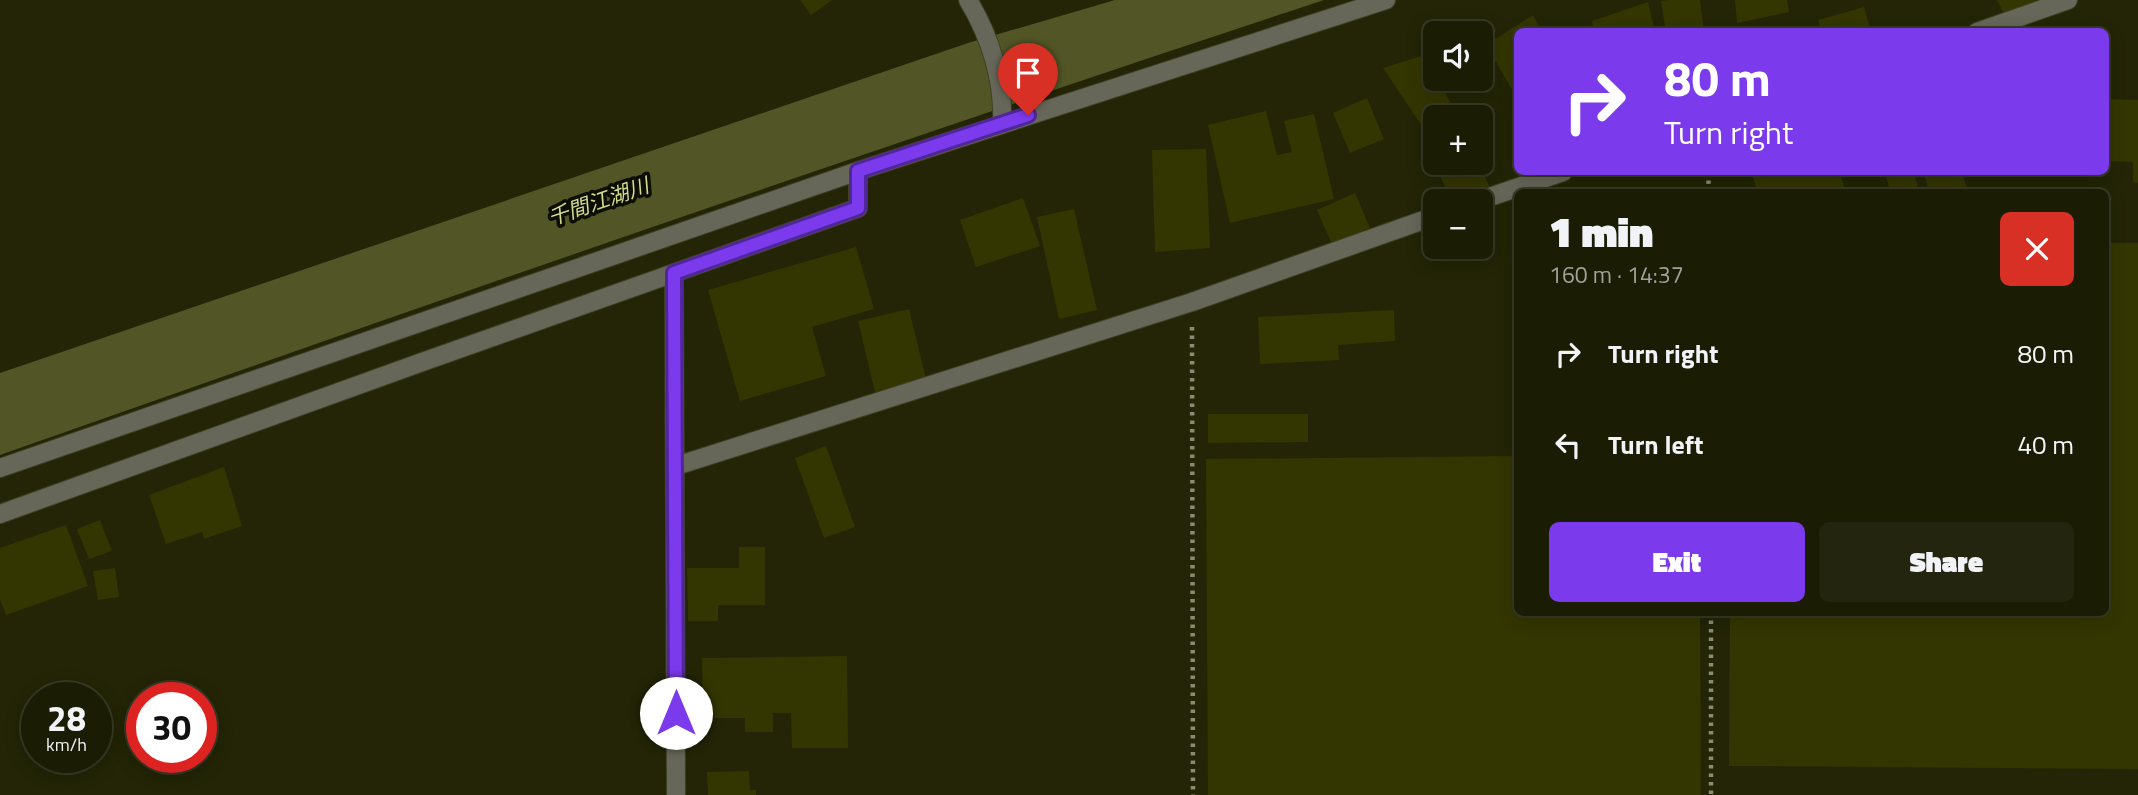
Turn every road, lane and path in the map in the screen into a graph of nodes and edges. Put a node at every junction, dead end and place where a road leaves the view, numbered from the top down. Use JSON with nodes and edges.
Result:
{"nodes":[{"id":1,"x":968,"y":0,"type":"edge"},
{"id":2,"x":1386,"y":0,"type":"edge"},
{"id":3,"x":2068,"y":0,"type":"edge"},
{"id":4,"x":1988,"y":28,"type":"edge"},
{"id":5,"x":1002,"y":123,"type":"junction"},
{"id":6,"x":858,"y":171,"type":"junction"},
{"id":7,"x":1554,"y":175,"type":"edge"},
{"id":8,"x":1493,"y":196,"type":"edge"},
{"id":9,"x":1423,"y":220,"type":"edge"},
{"id":10,"x":674,"y":273,"type":"junction"},
{"id":11,"x":1192,"y":302,"type":"junction"},
{"id":12,"x":676,"y":466,"type":"junction"},
{"id":13,"x":0,"y":468,"type":"edge"},
{"id":14,"x":0,"y":514,"type":"edge"},
{"id":15,"x":1711,"y":616,"type":"edge"},
{"id":16,"x":676,"y":795,"type":"edge"},
{"id":17,"x":1193,"y":795,"type":"edge"},
{"id":18,"x":1712,"y":795,"type":"edge"}],
"edges":[{"from":1,"to":5,"type":"street"},
{"from":2,"to":5,"type":"street"},
{"from":3,"to":4,"type":"street"},
{"from":5,"to":6,"type":"street"},
{"from":6,"to":10,"type":"street"},
{"from":6,"to":13,"type":"street"},
{"from":7,"to":8,"type":"street"},
{"from":9,"to":11,"type":"street"},
{"from":10,"to":12,"type":"street"},
{"from":10,"to":14,"type":"street"},
{"from":11,"to":12,"type":"street"},
{"from":11,"to":17,"type":"path"},
{"from":12,"to":16,"type":"street"},
{"from":15,"to":18,"type":"path"}]}
